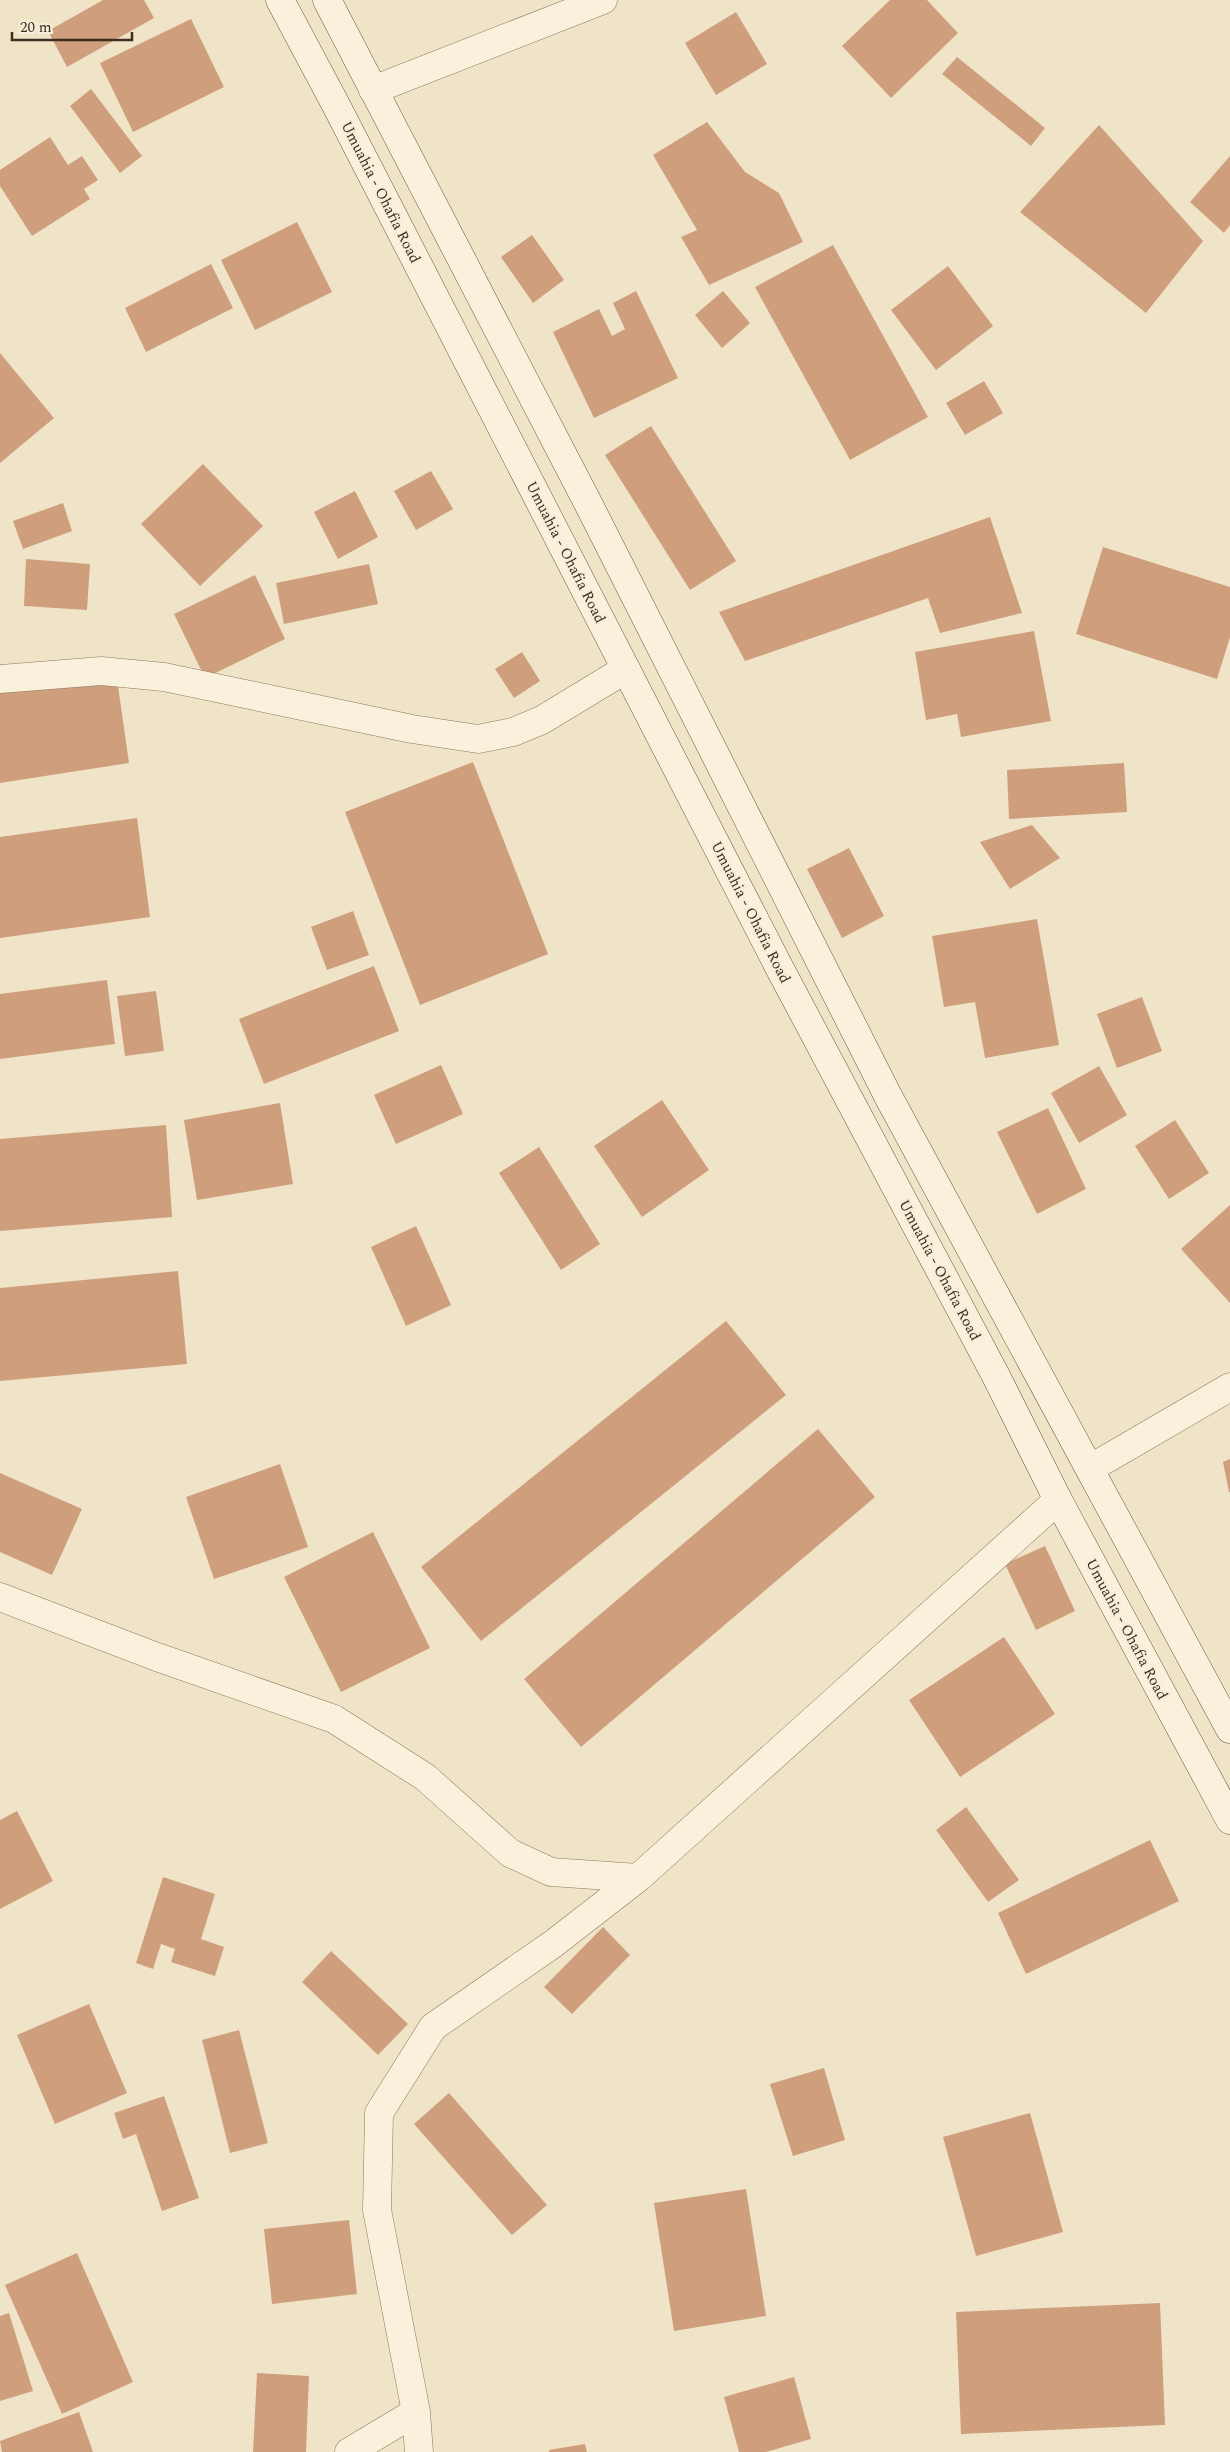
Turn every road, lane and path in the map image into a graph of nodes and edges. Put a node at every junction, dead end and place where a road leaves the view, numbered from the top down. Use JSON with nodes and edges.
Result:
{"nodes":[{"id":1,"x":280,"y":0,"type":"edge"},
{"id":2,"x":327,"y":0,"type":"edge"},
{"id":3,"x":603,"y":0,"type":"edge"},
{"id":4,"x":373,"y":90,"type":"junction"},
{"id":5,"x":591,"y":509,"type":"junction"},
{"id":6,"x":554,"y":530,"type":"junction"},
{"id":7,"x":626,"y":670,"type":"junction"},
{"id":8,"x":0,"y":679,"type":"edge"},
{"id":9,"x":1029,"y":1355,"type":"junction"},
{"id":10,"x":996,"y":1376,"type":"junction"},
{"id":11,"x":1230,"y":1387,"type":"edge"},
{"id":12,"x":1091,"y":1468,"type":"junction"},
{"id":13,"x":1058,"y":1500,"type":"junction"},
{"id":14,"x":0,"y":1596,"type":"edge"},
{"id":15,"x":1230,"y":1728,"type":"edge"},
{"id":16,"x":1230,"y":1820,"type":"edge"},
{"id":17,"x":638,"y":1878,"type":"junction"},
{"id":18,"x":416,"y":2412,"type":"junction"},
{"id":19,"x":349,"y":2452,"type":"edge"},
{"id":20,"x":419,"y":2452,"type":"edge"}],
"edges":[{"from":1,"to":6,"type":"main road","name":"Umuahia - Ohafia Road"},
{"from":2,"to":4,"type":"main road"},
{"from":3,"to":4,"type":"main road"},
{"from":4,"to":5,"type":"main road"},
{"from":5,"to":6,"type":"main road"},
{"from":5,"to":9,"type":"main road"},
{"from":6,"to":7,"type":"main road","name":"Umuahia - Ohafia Road"},
{"from":7,"to":8,"type":"main road"},
{"from":7,"to":10,"type":"main road","name":"Umuahia - Ohafia Road"},
{"from":9,"to":10,"type":"main road"},
{"from":9,"to":12,"type":"main road"},
{"from":10,"to":13,"type":"main road","name":"Umuahia - Ohafia Road"},
{"from":11,"to":12,"type":"main road"},
{"from":12,"to":15,"type":"main road"},
{"from":13,"to":16,"type":"main road","name":"Umuahia - Ohafia Road"},
{"from":13,"to":17,"type":"main road"},
{"from":14,"to":17,"type":"main road"},
{"from":17,"to":18,"type":"main road"},
{"from":18,"to":19,"type":"main road"},
{"from":18,"to":20,"type":"main road"}]}
